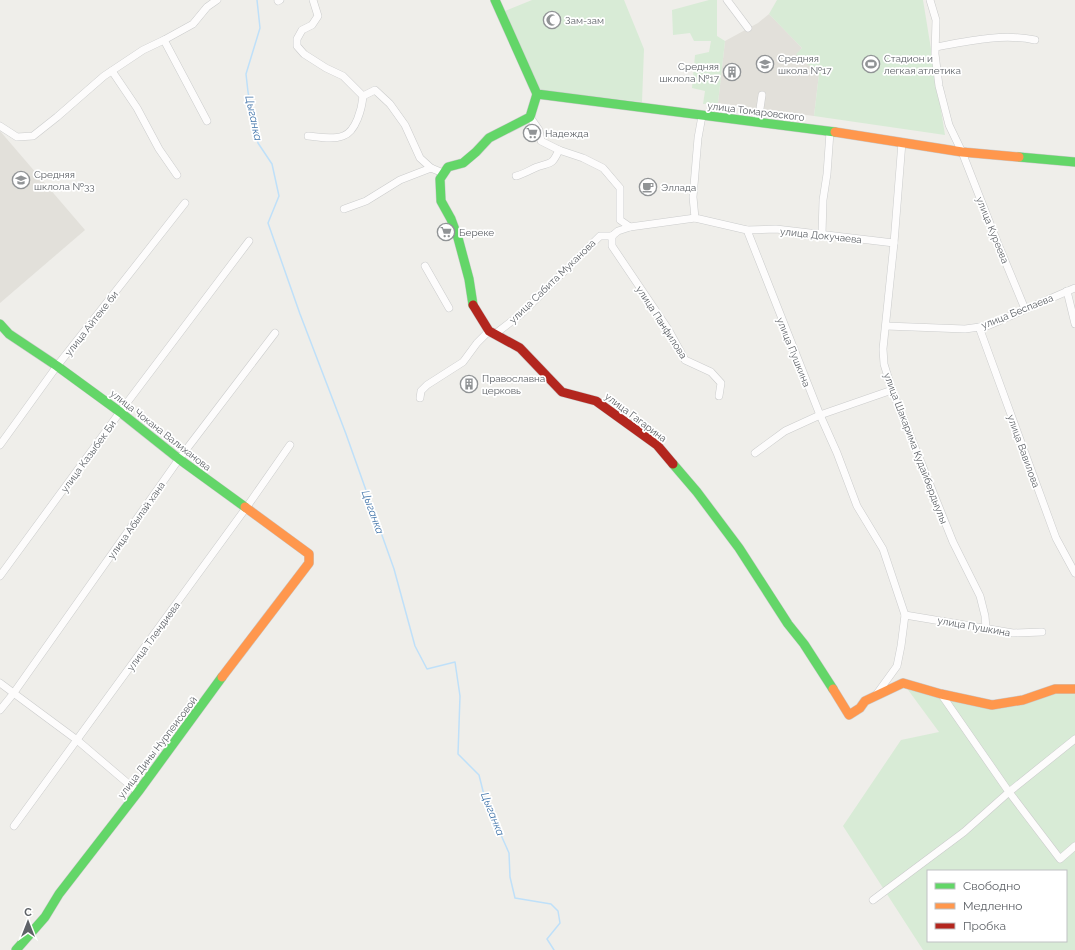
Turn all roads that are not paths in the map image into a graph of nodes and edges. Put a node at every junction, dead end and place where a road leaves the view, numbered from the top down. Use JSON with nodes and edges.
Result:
{"nodes":[{"id":1,"x":217,"y":0,"type":"edge"},
{"id":2,"x":314,"y":0,"type":"edge"},
{"id":3,"x":495,"y":0,"type":"edge"},
{"id":4,"x":727,"y":0,"type":"edge"},
{"id":5,"x":930,"y":0,"type":"edge"},
{"id":6,"x":748,"y":28,"type":"dead end"},
{"id":7,"x":164,"y":40,"type":"junction"},
{"id":8,"x":1035,"y":40,"type":"dead end"},
{"id":9,"x":936,"y":47,"type":"junction"},
{"id":10,"x":112,"y":71,"type":"junction"},
{"id":11,"x":537,"y":94,"type":"junction"},
{"id":12,"x":363,"y":96,"type":"junction"},
{"id":13,"x":762,"y":96,"type":"dead end"},
{"id":14,"x":702,"y":116,"type":"junction"},
{"id":15,"x":530,"y":117,"type":"junction"},
{"id":16,"x":208,"y":121,"type":"dead end"},
{"id":17,"x":758,"y":122,"type":"junction"},
{"id":18,"x":0,"y":126,"type":"edge"},
{"id":19,"x":830,"y":132,"type":"junction"},
{"id":20,"x":308,"y":136,"type":"dead end"},
{"id":21,"x":902,"y":142,"type":"junction"},
{"id":22,"x":559,"y":150,"type":"junction"},
{"id":23,"x":962,"y":152,"type":"junction"},
{"id":24,"x":1075,"y":162,"type":"edge"},
{"id":25,"x":431,"y":168,"type":"junction"},
{"id":26,"x":444,"y":173,"type":"junction"},
{"id":27,"x":177,"y":175,"type":"dead end"},
{"id":28,"x":516,"y":176,"type":"dead end"},
{"id":29,"x":185,"y":203,"type":"dead end"},
{"id":30,"x":344,"y":209,"type":"dead end"},
{"id":31,"x":695,"y":218,"type":"junction"},
{"id":32,"x":620,"y":220,"type":"junction"},
{"id":33,"x":630,"y":227,"type":"junction"},
{"id":34,"x":747,"y":230,"type":"junction"},
{"id":35,"x":618,"y":231,"type":"junction"},
{"id":36,"x":822,"y":234,"type":"junction"},
{"id":37,"x":612,"y":236,"type":"junction"},
{"id":38,"x":249,"y":241,"type":"dead end"},
{"id":39,"x":894,"y":243,"type":"junction"},
{"id":40,"x":425,"y":266,"type":"dead end"},
{"id":41,"x":1075,"y":288,"type":"edge"},
{"id":42,"x":1067,"y":291,"type":"junction"},
{"id":43,"x":450,"y":308,"type":"dead end"},
{"id":44,"x":1025,"y":309,"type":"junction"},
{"id":45,"x":0,"y":324,"type":"edge"},
{"id":46,"x":1075,"y":324,"type":"edge"},
{"id":47,"x":886,"y":326,"type":"junction"},
{"id":48,"x":979,"y":327,"type":"junction"},
{"id":49,"x":492,"y":332,"type":"junction"},
{"id":50,"x":274,"y":333,"type":"dead end"},
{"id":51,"x":57,"y":366,"type":"junction"},
{"id":52,"x":892,"y":390,"type":"junction"},
{"id":53,"x":719,"y":396,"type":"dead end"},
{"id":54,"x":420,"y":398,"type":"dead end"},
{"id":55,"x":120,"y":412,"type":"junction"},
{"id":56,"x":820,"y":416,"type":"junction"},
{"id":57,"x":0,"y":445,"type":"edge"},
{"id":58,"x":290,"y":445,"type":"dead end"},
{"id":59,"x":755,"y":453,"type":"dead end"},
{"id":60,"x":179,"y":459,"type":"junction"},
{"id":61,"x":246,"y":508,"type":"junction"},
{"id":62,"x":309,"y":554,"type":"joint"},
{"id":63,"x":1075,"y":573,"type":"edge"},
{"id":64,"x":0,"y":576,"type":"edge"},
{"id":65,"x":906,"y":615,"type":"junction"},
{"id":66,"x":986,"y":628,"type":"junction"},
{"id":67,"x":1042,"y":632,"type":"dead end"},
{"id":68,"x":0,"y":682,"type":"edge"},
{"id":69,"x":1075,"y":689,"type":"edge"},
{"id":70,"x":13,"y":694,"type":"junction"},
{"id":71,"x":941,"y":694,"type":"junction"},
{"id":72,"x":875,"y":697,"type":"junction"},
{"id":73,"x":0,"y":710,"type":"edge"},
{"id":74,"x":1075,"y":739,"type":"edge"},
{"id":75,"x":77,"y":740,"type":"junction"},
{"id":76,"x":138,"y":792,"type":"junction"},
{"id":77,"x":1009,"y":792,"type":"junction"},
{"id":78,"x":14,"y":826,"type":"dead end"},
{"id":79,"x":1075,"y":846,"type":"edge"},
{"id":80,"x":873,"y":900,"type":"dead end"},
{"id":81,"x":16,"y":950,"type":"edge"}],
"edges":[{"from":1,"to":7,"type":"street"},
{"from":2,"to":12,"type":"street"},
{"from":3,"to":11,"type":"street"},
{"from":4,"to":6,"type":"street"},
{"from":5,"to":9,"type":"street","name":"улица Куреева"},
{"from":7,"to":10,"type":"street"},
{"from":7,"to":16,"type":"street"},
{"from":8,"to":9,"type":"street"},
{"from":9,"to":23,"type":"street","name":"улица Куреева"},
{"from":10,"to":18,"type":"street"},
{"from":10,"to":27,"type":"street"},
{"from":11,"to":14,"type":"street","name":"улица Томаровского"},
{"from":11,"to":15,"type":"street"},
{"from":12,"to":20,"type":"street"},
{"from":12,"to":25,"type":"street"},
{"from":13,"to":17,"type":"street"},
{"from":14,"to":17,"type":"street","name":"улица Томаровского"},
{"from":14,"to":31,"type":"street"},
{"from":15,"to":22,"type":"street"},
{"from":15,"to":26,"type":"street"},
{"from":17,"to":19,"type":"street","name":"улица Томаровского"},
{"from":19,"to":21,"type":"street","name":"улица Томаровского"},
{"from":19,"to":36,"type":"street"},
{"from":21,"to":23,"type":"street","name":"улица Томаровского"},
{"from":21,"to":39,"type":"street","name":"улица Шакарима Кудайбердыулы"},
{"from":22,"to":28,"type":"street"},
{"from":22,"to":32,"type":"street"},
{"from":23,"to":24,"type":"street","name":"улица Томаровского"},
{"from":23,"to":44,"type":"street","name":"улица Куреева"},
{"from":25,"to":26,"type":"street"},
{"from":25,"to":30,"type":"street"},
{"from":26,"to":49,"type":"street"},
{"from":29,"to":51,"type":"street","name":"улица Айтеке би"},
{"from":31,"to":33,"type":"street"},
{"from":31,"to":34,"type":"street"},
{"from":32,"to":33,"type":"street"},
{"from":32,"to":35,"type":"street"},
{"from":33,"to":35,"type":"street"},
{"from":34,"to":36,"type":"street","name":"улица Докучаева"},
{"from":34,"to":56,"type":"street","name":"улица Пушкина"},
{"from":35,"to":37,"type":"street"},
{"from":36,"to":39,"type":"street","name":"улица Докучаева"},
{"from":37,"to":49,"type":"street","name":"улица Сабита Муканова"},
{"from":37,"to":53,"type":"street","name":"улица Панфилова"},
{"from":38,"to":55,"type":"street","name":"улица Казыбек Би"},
{"from":39,"to":47,"type":"street","name":"улица Шакарима Кудайбердыулы"},
{"from":40,"to":43,"type":"street"},
{"from":41,"to":42,"type":"street","name":"улица Беспаева"},
{"from":42,"to":44,"type":"street","name":"улица Беспаева"},
{"from":42,"to":46,"type":"street"},
{"from":44,"to":48,"type":"street","name":"улица Беспаева"},
{"from":45,"to":51,"type":"street","name":"улица Чокана Валиханова"},
{"from":47,"to":48,"type":"street","name":"улица Беспаева"},
{"from":47,"to":52,"type":"street","name":"улица Шакарима Кудайбердыулы"},
{"from":48,"to":63,"type":"street","name":"улица Вавилова"},
{"from":49,"to":54,"type":"street","name":"улица Сабита Муканова"},
{"from":49,"to":72,"type":"street","name":"улица Гагарина"},
{"from":50,"to":60,"type":"street","name":"улица Абылай хана"},
{"from":51,"to":55,"type":"street","name":"улица Чокана Валиханова"},
{"from":51,"to":57,"type":"street","name":"улица Айтеке би"},
{"from":52,"to":56,"type":"street"},
{"from":52,"to":66,"type":"street","name":"улица Шакарима Кудайбердыулы"},
{"from":55,"to":60,"type":"street","name":"улица Чокана Валиханова"},
{"from":55,"to":64,"type":"street","name":"улица Казыбек Би"},
{"from":56,"to":59,"type":"street"},
{"from":56,"to":65,"type":"street","name":"улица Пушкина"},
{"from":58,"to":61,"type":"street","name":"улица Тлендиева"},
{"from":60,"to":61,"type":"street","name":"улица Чокана Валиханова"},
{"from":60,"to":70,"type":"street","name":"улица Абылай хана"},
{"from":61,"to":62,"type":"street","name":"улица Чокана Валиханова"},
{"from":61,"to":75,"type":"street","name":"улица Тлендиева"},
{"from":62,"to":76,"type":"street","name":"улица Дины Нурпеисовой"},
{"from":65,"to":66,"type":"street","name":"улица Пушкина"},
{"from":65,"to":72,"type":"street","name":"улица Пушкина"},
{"from":66,"to":67,"type":"street","name":"улица Пушкина"},
{"from":68,"to":70,"type":"street"},
{"from":69,"to":71,"type":"street"},
{"from":70,"to":73,"type":"street","name":"улица Абылай хана"},
{"from":70,"to":75,"type":"street"},
{"from":71,"to":72,"type":"street"},
{"from":71,"to":77,"type":"street"},
{"from":74,"to":77,"type":"street"},
{"from":75,"to":76,"type":"street"},
{"from":75,"to":78,"type":"street","name":"улица Тлендиева"},
{"from":76,"to":81,"type":"street","name":"улица Дины Нурпеисовой"},
{"from":77,"to":79,"type":"street"},
{"from":77,"to":80,"type":"street"}]}
